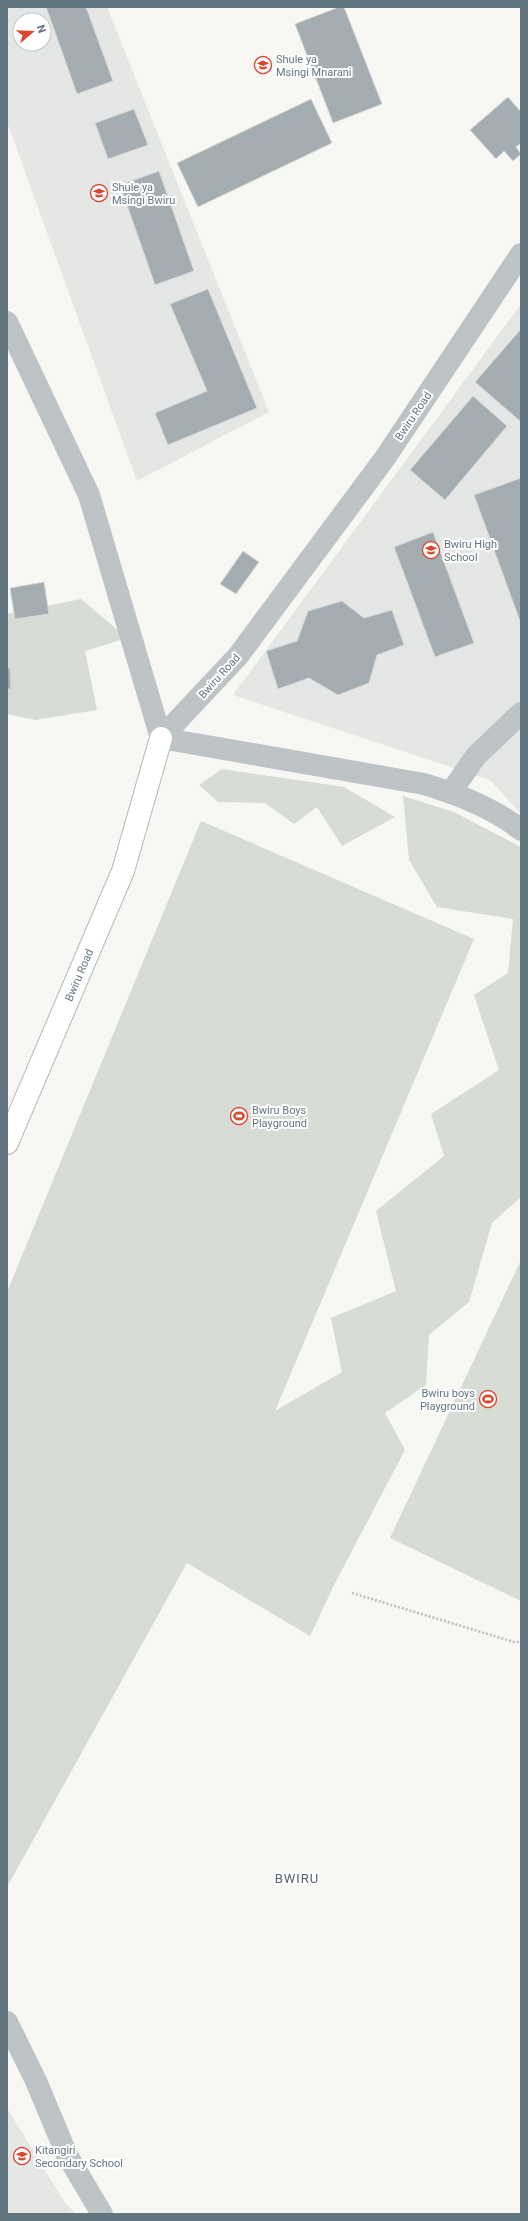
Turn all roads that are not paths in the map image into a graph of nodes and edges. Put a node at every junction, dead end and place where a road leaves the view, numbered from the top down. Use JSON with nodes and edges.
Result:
{"nodes":[{"id":1,"x":521,"y":254,"type":"edge"},
{"id":2,"x":7,"y":322,"type":"edge"},
{"id":3,"x":521,"y":713,"type":"edge"},
{"id":4,"x":161,"y":738,"type":"junction"},
{"id":5,"x":451,"y":792,"type":"junction"},
{"id":6,"x":521,"y":830,"type":"edge"},
{"id":7,"x":8,"y":1137,"type":"edge"},
{"id":8,"x":7,"y":2022,"type":"edge"},
{"id":9,"x":102,"y":2214,"type":"edge"}],
"edges":[{"from":1,"to":4,"type":"street","name":"Bwiru Road"},
{"from":2,"to":4,"type":"street"},
{"from":3,"to":5,"type":"street"},
{"from":4,"to":5,"type":"street"},
{"from":4,"to":7,"type":"main road","name":"Bwiru Road"},
{"from":5,"to":6,"type":"street"},
{"from":8,"to":9,"type":"street"}]}
